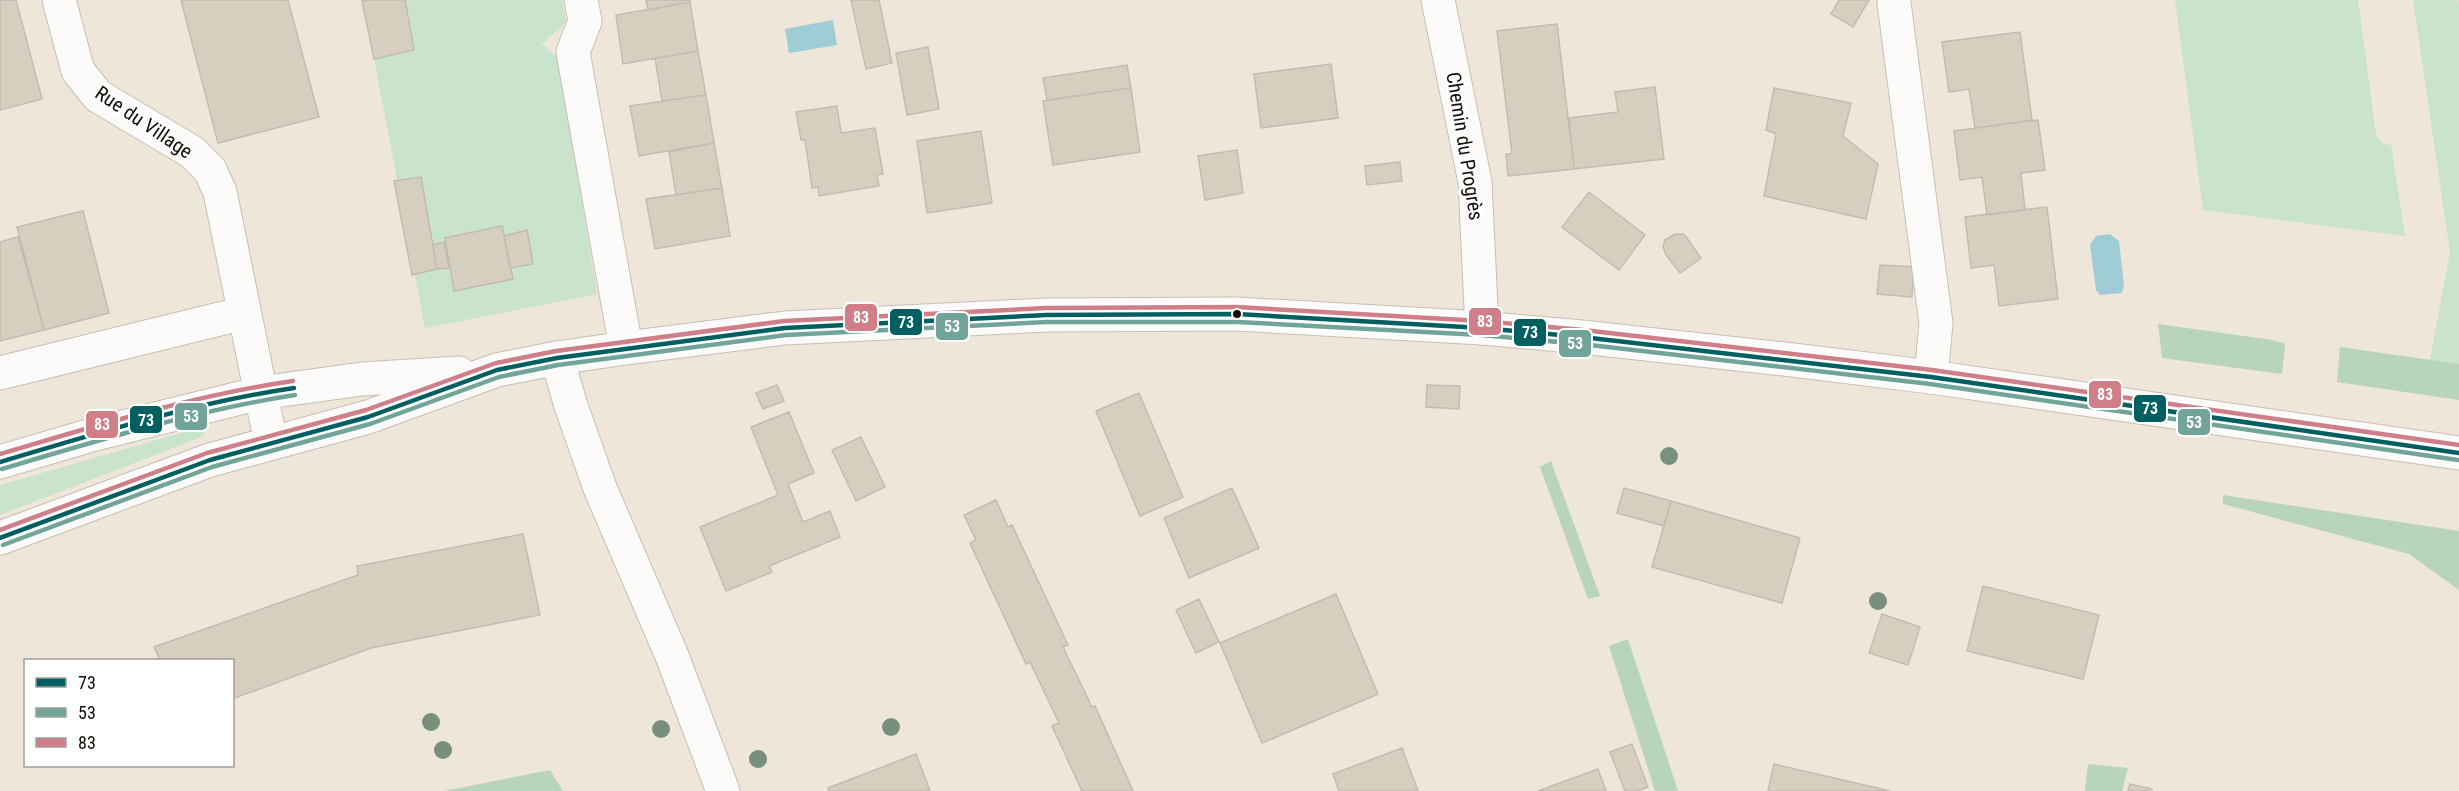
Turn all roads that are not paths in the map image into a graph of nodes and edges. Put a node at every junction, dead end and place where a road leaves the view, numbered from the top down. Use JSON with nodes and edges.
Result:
{"nodes":[{"id":1,"x":59,"y":0,"type":"edge"},
{"id":2,"x":581,"y":0,"type":"edge"},
{"id":3,"x":1438,"y":0,"type":"edge"},
{"id":4,"x":1894,"y":3,"type":"dead end"},
{"id":5,"x":244,"y":313,"type":"junction"},
{"id":6,"x":1482,"y":328,"type":"junction"},
{"id":7,"x":626,"y":348,"type":"junction"},
{"id":8,"x":557,"y":358,"type":"junction"},
{"id":9,"x":497,"y":370,"type":"junction"},
{"id":10,"x":0,"y":373,"type":"edge"},
{"id":11,"x":1931,"y":377,"type":"junction"},
{"id":12,"x":260,"y":393,"type":"junction"},
{"id":13,"x":271,"y":443,"type":"junction"},
{"id":14,"x":2459,"y":453,"type":"edge"},
{"id":15,"x":0,"y":462,"type":"edge"},
{"id":16,"x":0,"y":538,"type":"edge"},
{"id":17,"x":723,"y":791,"type":"edge"}],
"edges":[{"from":1,"to":5,"type":"main road","name":"Rue du Village"},
{"from":2,"to":7,"type":"main road"},
{"from":3,"to":6,"type":"main road","name":"Chemin du Progrès"},
{"from":4,"to":11,"type":"main road"},
{"from":5,"to":10,"type":"main road"},
{"from":5,"to":12,"type":"main road","name":"Rue du Village"},
{"from":6,"to":7,"type":"main road"},
{"from":6,"to":11,"type":"main road"},
{"from":7,"to":8,"type":"main road"},
{"from":8,"to":9,"type":"main road"},
{"from":8,"to":17,"type":"main road"},
{"from":9,"to":12,"type":"main road"},
{"from":9,"to":13,"type":"main road"},
{"from":11,"to":14,"type":"main road"},
{"from":12,"to":13,"type":"main road","name":"Rue du Village"},
{"from":12,"to":15,"type":"main road"},
{"from":13,"to":16,"type":"main road"}]}
